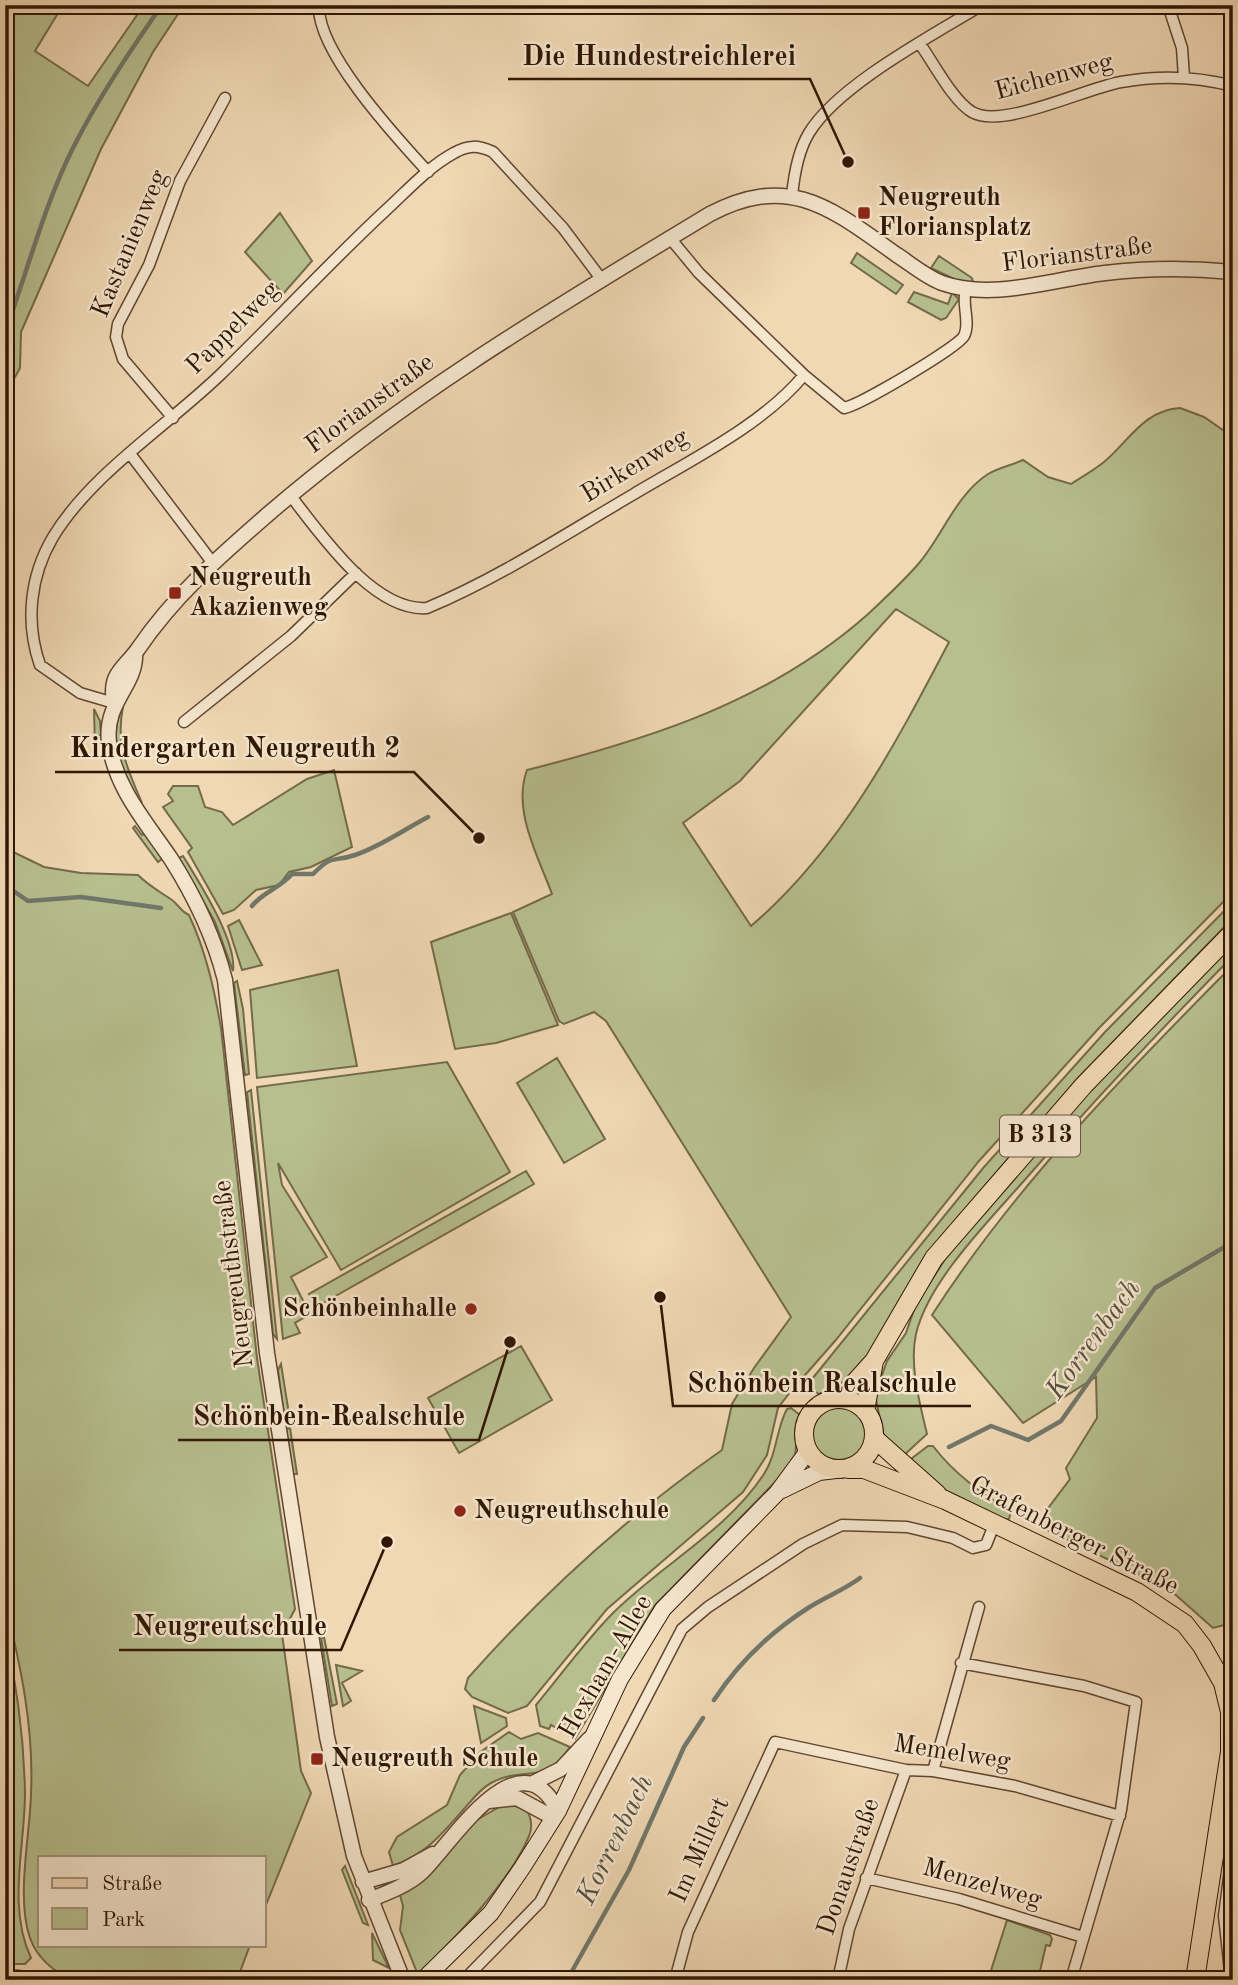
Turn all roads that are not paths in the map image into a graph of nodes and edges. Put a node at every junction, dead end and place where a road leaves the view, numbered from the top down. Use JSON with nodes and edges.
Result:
{"nodes":[{"id":1,"x":320,"y":5,"type":"edge"},
{"id":2,"x":982,"y":5,"type":"edge"},
{"id":3,"x":1168,"y":5,"type":"edge"},
{"id":4,"x":920,"y":44,"type":"junction"},
{"id":5,"x":1184,"y":77,"type":"junction"},
{"id":6,"x":1233,"y":86,"type":"edge"},
{"id":7,"x":225,"y":98,"type":"dead end"},
{"id":8,"x":428,"y":172,"type":"junction"},
{"id":9,"x":792,"y":196,"type":"junction"},
{"id":10,"x":670,"y":238,"type":"junction"},
{"id":11,"x":1233,"y":272,"type":"edge"},
{"id":12,"x":602,"y":280,"type":"junction"},
{"id":13,"x":966,"y":289,"type":"junction"},
{"id":14,"x":804,"y":375,"type":"junction"},
{"id":15,"x":173,"y":418,"type":"junction"},
{"id":16,"x":131,"y":455,"type":"junction"},
{"id":17,"x":290,"y":495,"type":"junction"},
{"id":18,"x":212,"y":562,"type":"junction"},
{"id":19,"x":356,"y":573,"type":"junction"},
{"id":20,"x":114,"y":703,"type":"junction"},
{"id":21,"x":184,"y":722,"type":"dead end"},
{"id":22,"x":1233,"y":932,"type":"edge"},
{"id":23,"x":874,"y":1361,"type":"junction"},
{"id":24,"x":840,"y":1399,"type":"junction"},
{"id":25,"x":865,"y":1411,"type":"junction"},
{"id":26,"x":874,"y":1438,"type":"junction"},
{"id":27,"x":808,"y":1451,"type":"junction"},
{"id":28,"x":842,"y":1469,"type":"junction"},
{"id":29,"x":777,"y":1493,"type":"junction"},
{"id":30,"x":945,"y":1500,"type":"junction"},
{"id":31,"x":994,"y":1525,"type":"junction"},
{"id":32,"x":979,"y":1607,"type":"dead end"},
{"id":33,"x":961,"y":1663,"type":"junction"},
{"id":34,"x":590,"y":1738,"type":"junction"},
{"id":35,"x":775,"y":1742,"type":"joint"},
{"id":36,"x":906,"y":1770,"type":"junction"},
{"id":37,"x":933,"y":1770,"type":"junction"},
{"id":38,"x":531,"y":1784,"type":"junction"},
{"id":39,"x":484,"y":1802,"type":"junction"},
{"id":40,"x":556,"y":1815,"type":"junction"},
{"id":41,"x":1120,"y":1816,"type":"junction"},
{"id":42,"x":1233,"y":1846,"type":"edge"},
{"id":43,"x":438,"y":1852,"type":"junction"},
{"id":44,"x":866,"y":1878,"type":"junction"},
{"id":45,"x":363,"y":1882,"type":"junction"},
{"id":46,"x":369,"y":1900,"type":"junction"},
{"id":47,"x":1083,"y":1937,"type":"junction"},
{"id":48,"x":403,"y":1980,"type":"edge"},
{"id":49,"x":423,"y":1980,"type":"edge"},
{"id":50,"x":464,"y":1980,"type":"edge"},
{"id":51,"x":675,"y":1980,"type":"edge"},
{"id":52,"x":838,"y":1980,"type":"edge"},
{"id":53,"x":1071,"y":1980,"type":"edge"},
{"id":54,"x":1195,"y":1980,"type":"edge"},
{"id":55,"x":1231,"y":1980,"type":"edge"}],
"edges":[{"from":1,"to":8,"type":"street"},
{"from":2,"to":4,"type":"street"},
{"from":3,"to":5,"type":"street"},
{"from":4,"to":5,"type":"street","name":"Eichenweg"},
{"from":4,"to":9,"type":"street"},
{"from":5,"to":6,"type":"street","name":"Eichenweg"},
{"from":7,"to":15,"type":"street","name":"Kastanienweg"},
{"from":8,"to":12,"type":"street","name":"Pappelweg"},
{"from":8,"to":15,"type":"street","name":"Pappelweg"},
{"from":9,"to":10,"type":"street","name":"Florianstraße"},
{"from":9,"to":13,"type":"street","name":"Florianstraße"},
{"from":10,"to":12,"type":"street","name":"Florianstraße"},
{"from":10,"to":14,"type":"street"},
{"from":11,"to":13,"type":"street","name":"Florianstraße"},
{"from":12,"to":17,"type":"street","name":"Florianstraße"},
{"from":13,"to":14,"type":"street"},
{"from":14,"to":19,"type":"street","name":"Birkenweg"},
{"from":15,"to":16,"type":"street","name":"Pappelweg"},
{"from":16,"to":18,"type":"street"},
{"from":16,"to":20,"type":"street","name":"Pappelweg"},
{"from":17,"to":18,"type":"street","name":"Florianstraße"},
{"from":17,"to":19,"type":"street","name":"Birkenweg"},
{"from":18,"to":20,"type":"street","name":"Florianstraße"},
{"from":19,"to":21,"type":"street"},
{"from":20,"to":45,"type":"street","name":"Neugreuthstraße"},
{"from":22,"to":23,"type":"main road","number":"B 313"},
{"from":23,"to":24,"type":"main road","number":"B 313"},
{"from":23,"to":25,"type":"main road","number":"B 313"},
{"from":24,"to":25,"type":"main road"},
{"from":24,"to":27,"type":"main road"},
{"from":25,"to":26,"type":"main road"},
{"from":26,"to":28,"type":"main road"},
{"from":26,"to":30,"type":"main road","name":"Grafenberger Straße"},
{"from":27,"to":28,"type":"main road"},
{"from":27,"to":29,"type":"main road","name":"Hexham-Allee"},
{"from":28,"to":29,"type":"main road","name":"Hexham-Allee"},
{"from":28,"to":30,"type":"main road","name":"Grafenberger Straße"},
{"from":29,"to":34,"type":"main road","name":"Hexham-Allee"},
{"from":30,"to":31,"type":"main road","name":"Grafenberger Straße"},
{"from":31,"to":50,"type":"street"},
{"from":31,"to":54,"type":"main road","name":"Grafenberger Straße"},
{"from":32,"to":33,"type":"street"},
{"from":33,"to":37,"type":"street"},
{"from":33,"to":41,"type":"street"},
{"from":34,"to":38,"type":"street"},
{"from":34,"to":40,"type":"main road","name":"Hexham-Allee"},
{"from":35,"to":36,"type":"street","name":"Memelweg"},
{"from":35,"to":51,"type":"street","name":"Im Millert"},
{"from":36,"to":37,"type":"street","name":"Memelweg"},
{"from":36,"to":44,"type":"street","name":"Donaustraße"},
{"from":37,"to":41,"type":"street","name":"Memelweg"},
{"from":38,"to":39,"type":"street"},
{"from":38,"to":40,"type":"street"},
{"from":39,"to":40,"type":"street"},
{"from":39,"to":43,"type":"street"},
{"from":40,"to":49,"type":"main road","name":"Hexham-Allee"},
{"from":41,"to":47,"type":"street"},
{"from":42,"to":55,"type":"street"},
{"from":43,"to":45,"type":"street"},
{"from":43,"to":46,"type":"street"},
{"from":44,"to":47,"type":"street","name":"Menzelweg"},
{"from":44,"to":52,"type":"street","name":"Donaustraße"},
{"from":45,"to":46,"type":"street","name":"Neugreuthstraße"},
{"from":46,"to":48,"type":"street","name":"Neugreuthstraße"},
{"from":47,"to":53,"type":"street"}]}
